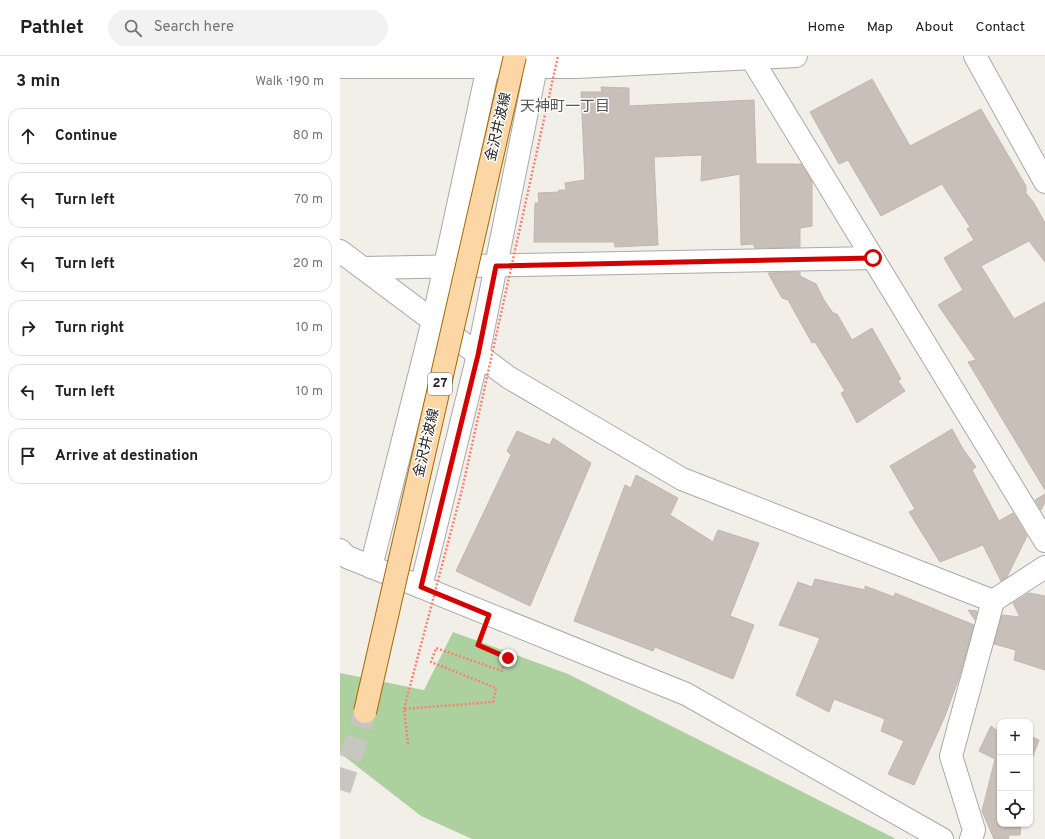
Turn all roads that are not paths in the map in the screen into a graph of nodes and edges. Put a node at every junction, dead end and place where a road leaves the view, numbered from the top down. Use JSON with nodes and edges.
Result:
{"nodes":[{"id":1,"x":515,"y":56,"type":"edge"},
{"id":2,"x":796,"y":56,"type":"edge"},
{"id":3,"x":975,"y":56,"type":"edge"},
{"id":4,"x":751,"y":57,"type":"edge"},
{"id":5,"x":340,"y":67,"type":"edge"},
{"id":6,"x":488,"y":67,"type":"junction"},
{"id":7,"x":536,"y":67,"type":"junction"},
{"id":8,"x":1045,"y":182,"type":"edge"},
{"id":9,"x":340,"y":251,"type":"edge"},
{"id":10,"x":873,"y":258,"type":"junction"},
{"id":11,"x":496,"y":266,"type":"junction"},
{"id":12,"x":445,"y":267,"type":"junction"},
{"id":13,"x":364,"y":268,"type":"junction"},
{"id":14,"x":433,"y":321,"type":"junction"},
{"id":15,"x":478,"y":355,"type":"junction"},
{"id":16,"x":1045,"y":541,"type":"edge"},
{"id":17,"x":340,"y":550,"type":"edge"},
{"id":18,"x":371,"y":567,"type":"junction"},
{"id":19,"x":1045,"y":567,"type":"edge"},
{"id":20,"x":421,"y":587,"type":"junction"},
{"id":21,"x":993,"y":601,"type":"junction"},
{"id":22,"x":365,"y":712,"type":"tunnel mouth"},
{"id":23,"x":942,"y":839,"type":"edge"},
{"id":24,"x":971,"y":839,"type":"edge"}],
"edges":[{"from":1,"to":22,"type":"main road","name":"金沢井波線","number":"27","bridge":true},
{"from":2,"to":4,"type":"street"},
{"from":3,"to":8,"type":"street"},
{"from":4,"to":7,"type":"street"},
{"from":4,"to":10,"type":"street"},
{"from":5,"to":6,"type":"street"},
{"from":6,"to":7,"type":"street"},
{"from":6,"to":12,"type":"street"},
{"from":7,"to":11,"type":"street"},
{"from":9,"to":13,"type":"street"},
{"from":10,"to":11,"type":"street"},
{"from":10,"to":16,"type":"street"},
{"from":11,"to":12,"type":"street"},
{"from":11,"to":15,"type":"street"},
{"from":12,"to":13,"type":"street"},
{"from":12,"to":14,"type":"street"},
{"from":13,"to":14,"type":"street"},
{"from":14,"to":15,"type":"street"},
{"from":14,"to":18,"type":"street"},
{"from":15,"to":20,"type":"street"},
{"from":15,"to":21,"type":"street"},
{"from":17,"to":18,"type":"street"},
{"from":18,"to":20,"type":"street"},
{"from":19,"to":21,"type":"street"},
{"from":20,"to":23,"type":"street"},
{"from":21,"to":24,"type":"street"}]}
